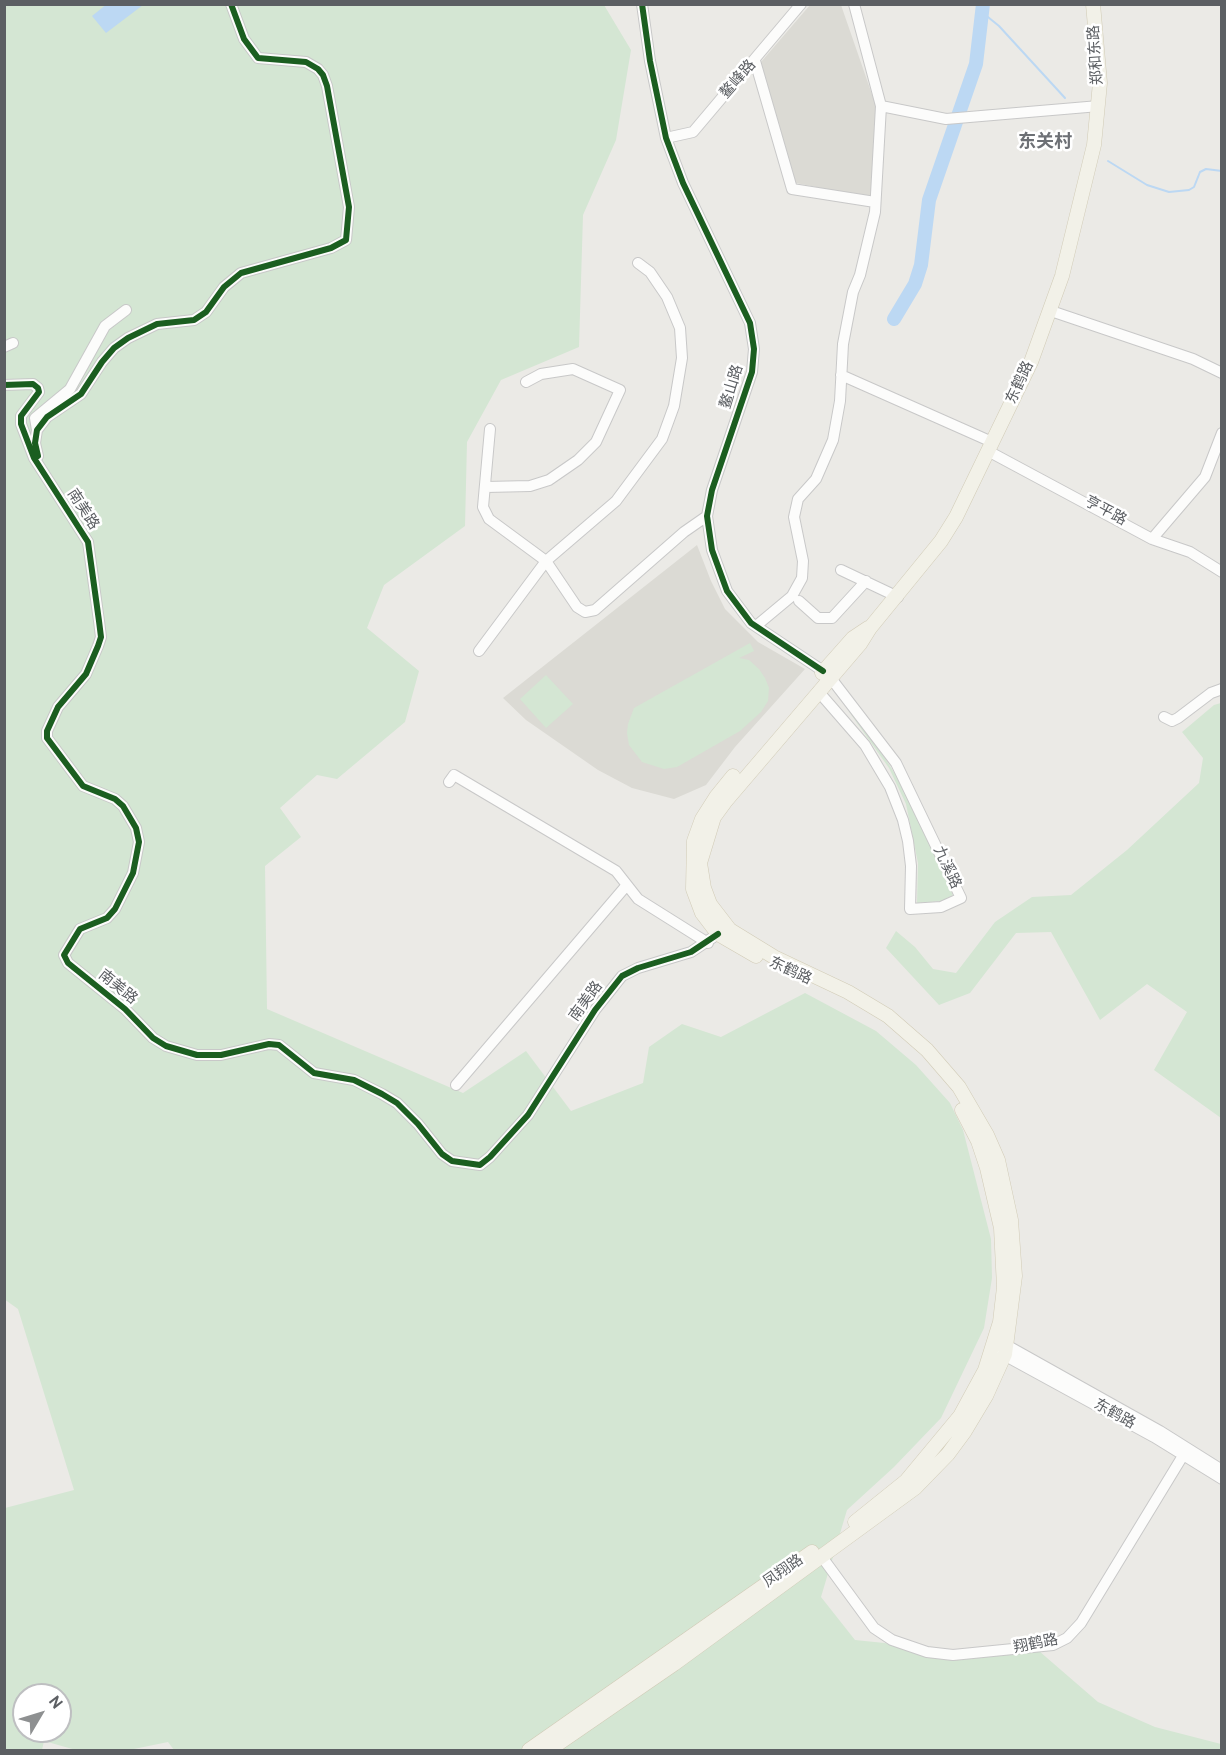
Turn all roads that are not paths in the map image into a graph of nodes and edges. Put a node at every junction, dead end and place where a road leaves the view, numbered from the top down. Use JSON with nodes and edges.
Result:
{"nodes":[{"id":1,"x":231,"y":4,"type":"edge"},
{"id":2,"x":642,"y":4,"type":"edge"},
{"id":3,"x":801,"y":4,"type":"edge"},
{"id":4,"x":854,"y":4,"type":"edge"},
{"id":5,"x":1093,"y":4,"type":"edge"},
{"id":6,"x":755,"y":61,"type":"junction"},
{"id":7,"x":881,"y":106,"type":"junction"},
{"id":8,"x":1099,"y":106,"type":"junction"},
{"id":9,"x":666,"y":138,"type":"junction"},
{"id":10,"x":875,"y":202,"type":"junction"},
{"id":11,"x":638,"y":263,"type":"dead end"},
{"id":12,"x":126,"y":310,"type":"dead end"},
{"id":13,"x":1051,"y":311,"type":"junction"},
{"id":14,"x":1221,"y":373,"type":"edge"},
{"id":15,"x":841,"y":375,"type":"junction"},
{"id":16,"x":526,"y":382,"type":"dead end"},
{"id":17,"x":4,"y":385,"type":"edge"},
{"id":18,"x":490,"y":429,"type":"dead end"},
{"id":19,"x":37,"y":430,"type":"junction"},
{"id":20,"x":1221,"y":433,"type":"edge"},
{"id":21,"x":990,"y":447,"type":"junction"},
{"id":22,"x":42,"y":469,"type":"junction"},
{"id":23,"x":486,"y":487,"type":"junction"},
{"id":24,"x":707,"y":516,"type":"junction"},
{"id":25,"x":1152,"y":539,"type":"junction"},
{"id":26,"x":546,"y":561,"type":"junction"},
{"id":27,"x":842,"y":570,"type":"dead end"},
{"id":28,"x":1221,"y":572,"type":"edge"},
{"id":29,"x":866,"y":581,"type":"junction"},
{"id":30,"x":898,"y":597,"type":"junction"},
{"id":31,"x":799,"y":601,"type":"dead end"},
{"id":32,"x":756,"y":626,"type":"junction"},
{"id":33,"x":479,"y":651,"type":"dead end"},
{"id":34,"x":827,"y":674,"type":"junction"},
{"id":35,"x":1221,"y":689,"type":"edge"},
{"id":36,"x":818,"y":692,"type":"junction"},
{"id":37,"x":1164,"y":717,"type":"dead end"},
{"id":38,"x":449,"y":782,"type":"dead end"},
{"id":39,"x":627,"y":886,"type":"junction"},
{"id":40,"x":713,"y":938,"type":"junction"},
{"id":41,"x":456,"y":1085,"type":"dead end"},
{"id":42,"x":1000,"y":1347,"type":"junction"},
{"id":43,"x":1185,"y":1452,"type":"junction"},
{"id":44,"x":1221,"y":1470,"type":"edge"},
{"id":45,"x":1221,"y":1479,"type":"edge"},
{"id":46,"x":822,"y":1557,"type":"junction"},
{"id":47,"x":529,"y":1750,"type":"edge"},
{"id":48,"x":549,"y":1750,"type":"edge"}],
"edges":[{"from":1,"to":19,"type":"street"},
{"from":2,"to":9,"type":"street","name":"鳌山路"},
{"from":3,"to":6,"type":"street","name":"鳌峰路"},
{"from":4,"to":7,"type":"street"},
{"from":5,"to":8,"type":"main road","name":"郑和东路"},
{"from":6,"to":9,"type":"street","name":"鳌峰路"},
{"from":6,"to":10,"type":"street"},
{"from":7,"to":8,"type":"street"},
{"from":7,"to":10,"type":"street"},
{"from":8,"to":13,"type":"main road","name":"东鹤路"},
{"from":9,"to":24,"type":"street","name":"鳌山路"},
{"from":10,"to":15,"type":"street"},
{"from":11,"to":26,"type":"street"},
{"from":12,"to":19,"type":"street"},
{"from":13,"to":14,"type":"street"},
{"from":13,"to":21,"type":"main road","name":"东鹤路"},
{"from":15,"to":21,"type":"street","name":"亨平路"},
{"from":15,"to":32,"type":"street"},
{"from":16,"to":23,"type":"street"},
{"from":17,"to":22,"type":"street","name":"南美路"},
{"from":18,"to":23,"type":"street"},
{"from":19,"to":22,"type":"street"},
{"from":20,"to":25,"type":"street"},
{"from":21,"to":25,"type":"street","name":"亨平路"},
{"from":21,"to":30,"type":"main road","name":"东鹤路"},
{"from":22,"to":40,"type":"street","name":"南美路"},
{"from":23,"to":26,"type":"street"},
{"from":24,"to":26,"type":"street"},
{"from":24,"to":32,"type":"street","name":"鳌山路"},
{"from":25,"to":28,"type":"street","name":"亨平路"},
{"from":26,"to":33,"type":"street"},
{"from":27,"to":29,"type":"street"},
{"from":29,"to":30,"type":"street"},
{"from":29,"to":31,"type":"street"},
{"from":30,"to":34,"type":"main road","name":"东鹤路"},
{"from":32,"to":34,"type":"street","name":"鳌山路"},
{"from":34,"to":36,"type":"main road","name":"东鹤路"},
{"from":34,"to":36,"type":"street","name":"九溪路"},
{"from":34,"to":40,"type":"main road","name":"东鹤路"},
{"from":35,"to":37,"type":"street"},
{"from":36,"to":42,"type":"main road","name":"东鹤路"},
{"from":38,"to":39,"type":"street"},
{"from":39,"to":40,"type":"street"},
{"from":39,"to":41,"type":"street"},
{"from":40,"to":42,"type":"main road","name":"东鹤路"},
{"from":42,"to":43,"type":"street","name":"东鹤路"},
{"from":42,"to":46,"type":"main road","name":"凤翔路"},
{"from":42,"to":47,"type":"main road","name":"凤翔路"},
{"from":43,"to":44,"type":"street","name":"东鹤路"},
{"from":43,"to":45,"type":"street","name":"东鹤路"},
{"from":43,"to":46,"type":"street","name":"翔鹤路"},
{"from":46,"to":48,"type":"main road","name":"凤翔路"}]}
